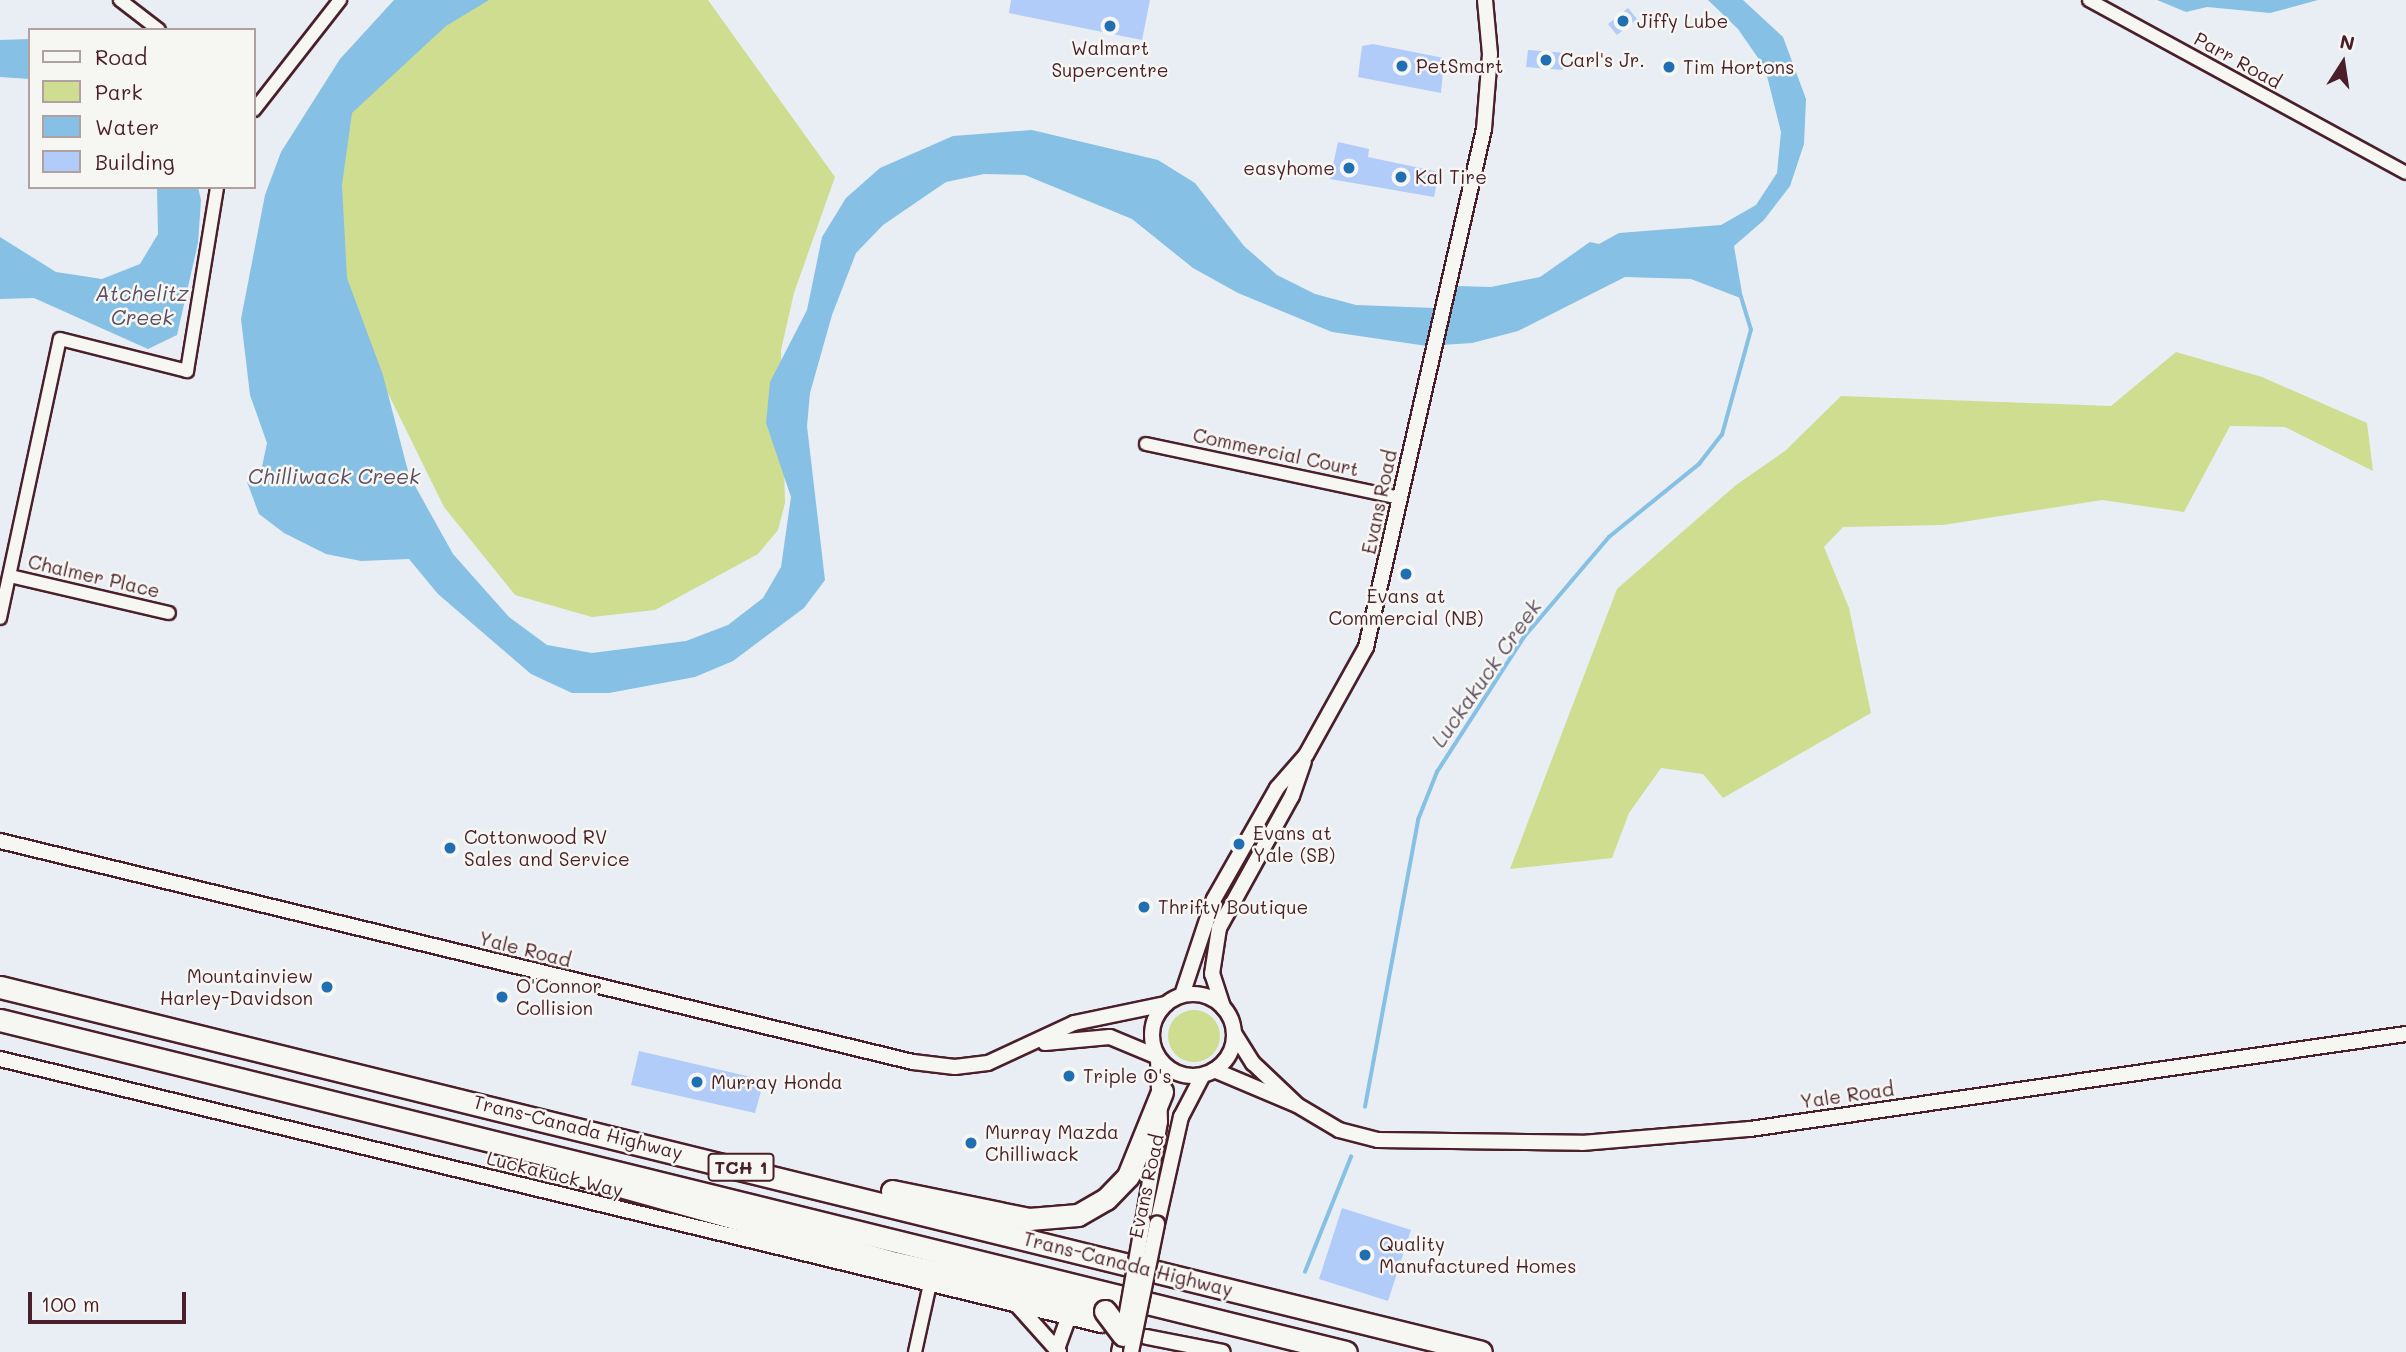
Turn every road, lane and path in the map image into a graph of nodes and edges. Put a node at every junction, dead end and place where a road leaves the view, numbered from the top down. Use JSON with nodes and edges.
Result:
{"nodes":[{"id":1,"x":120,"y":0,"type":"edge"},
{"id":2,"x":340,"y":0,"type":"edge"},
{"id":3,"x":1485,"y":0,"type":"edge"},
{"id":4,"x":2089,"y":0,"type":"edge"},
{"id":5,"x":156,"y":28,"type":"edge"},
{"id":6,"x":256,"y":106,"type":"edge"},
{"id":7,"x":2406,"y":173,"type":"edge"},
{"id":8,"x":217,"y":189,"type":"edge"},
{"id":9,"x":1146,"y":444,"type":"dead end"},
{"id":10,"x":1399,"y":498,"type":"junction"},
{"id":11,"x":10,"y":576,"type":"junction"},
{"id":12,"x":169,"y":613,"type":"dead end"},
{"id":13,"x":0,"y":618,"type":"edge"},
{"id":14,"x":1306,"y":755,"type":"junction"},
{"id":15,"x":0,"y":841,"type":"edge"},
{"id":16,"x":0,"y":987,"type":"edge"},
{"id":17,"x":1182,"y":995,"type":"junction"},
{"id":18,"x":1166,"y":1004,"type":"junction"},
{"id":19,"x":1223,"y":1007,"type":"junction"},
{"id":20,"x":0,"y":1020,"type":"edge"},
{"id":21,"x":1234,"y":1033,"type":"junction"},
{"id":22,"x":2406,"y":1034,"type":"edge"},
{"id":23,"x":1041,"y":1043,"type":"junction"},
{"id":24,"x":1158,"y":1057,"type":"junction"},
{"id":25,"x":0,"y":1059,"type":"edge"},
{"id":26,"x":1209,"y":1073,"type":"junction"},
{"id":27,"x":1162,"y":1091,"type":"junction"},
{"id":28,"x":1297,"y":1105,"type":"junction"},
{"id":29,"x":512,"y":1143,"type":"junction"},
{"id":30,"x":647,"y":1144,"type":"junction"},
{"id":31,"x":1150,"y":1223,"type":"junction"},
{"id":32,"x":930,"y":1284,"type":"junction"},
{"id":33,"x":1017,"y":1305,"type":"junction"},
{"id":34,"x":1118,"y":1316,"type":"junction"},
{"id":35,"x":1068,"y":1318,"type":"junction"},
{"id":36,"x":1147,"y":1337,"type":"dead end"},
{"id":37,"x":1124,"y":1346,"type":"edge"},
{"id":38,"x":1163,"y":1346,"type":"edge"},
{"id":39,"x":1058,"y":1350,"type":"edge"},
{"id":40,"x":915,"y":1352,"type":"edge"},
{"id":41,"x":1223,"y":1352,"type":"edge"},
{"id":42,"x":1346,"y":1352,"type":"edge"},
{"id":43,"x":1481,"y":1352,"type":"edge"}],
"edges":[{"from":1,"to":5,"type":"street"},
{"from":2,"to":6,"type":"street"},
{"from":3,"to":10,"type":"street","name":"Evans Road"},
{"from":4,"to":7,"type":"street","name":"Parr Road"},
{"from":8,"to":11,"type":"street"},
{"from":9,"to":10,"type":"street","name":"Commercial Court"},
{"from":10,"to":14,"type":"street","name":"Evans Road"},
{"from":11,"to":12,"type":"street","name":"Chalmer Place"},
{"from":11,"to":13,"type":"street"},
{"from":14,"to":17,"type":"street","name":"Evans Road"},
{"from":14,"to":19,"type":"street","name":"Evans Road"},
{"from":15,"to":23,"type":"street","name":"Yale Road"},
{"from":16,"to":30,"type":"highway","name":"Trans-Canada Highway","number":"TCH 1"},
{"from":17,"to":18,"type":"street"},
{"from":17,"to":19,"type":"street"},
{"from":18,"to":23,"type":"street","name":"Yale Road"},
{"from":18,"to":24,"type":"street"},
{"from":19,"to":21,"type":"street"},
{"from":20,"to":29,"type":"highway","name":"Trans-Canada Highway","number":"TCH 1"},
{"from":21,"to":26,"type":"street"},
{"from":21,"to":28,"type":"street","name":"Yale Road"},
{"from":22,"to":28,"type":"street","name":"Yale Road"},
{"from":23,"to":24,"type":"street","name":"Yale Road"},
{"from":24,"to":26,"type":"street"},
{"from":24,"to":27,"type":"street","name":"Evans Road"},
{"from":25,"to":32,"type":"street","name":"Luckakuck Way"},
{"from":26,"to":28,"type":"street","name":"Yale Road"},
{"from":26,"to":31,"type":"street","name":"Evans Road"},
{"from":27,"to":30,"type":"highway"},
{"from":27,"to":31,"type":"street","name":"Evans Road"},
{"from":29,"to":34,"type":"highway"},
{"from":29,"to":42,"type":"highway","name":"Trans-Canada Highway","number":"TCH 1"},
{"from":30,"to":43,"type":"highway","name":"Trans-Canada Highway","number":"TCH 1"},
{"from":31,"to":34,"type":"street","name":"Evans Road","bridge":true},
{"from":32,"to":33,"type":"street","name":"Luckakuck Way"},
{"from":32,"to":40,"type":"street"},
{"from":33,"to":35,"type":"street","name":"Luckakuck Way"},
{"from":33,"to":39,"type":"street"},
{"from":34,"to":35,"type":"street","name":"Luckakuck Way"},
{"from":34,"to":37,"type":"highway","bridge":true},
{"from":34,"to":37,"type":"street","name":"Evans Road","bridge":true},
{"from":35,"to":39,"type":"street"},
{"from":36,"to":38,"type":"street"},
{"from":38,"to":41,"type":"street"}]}
